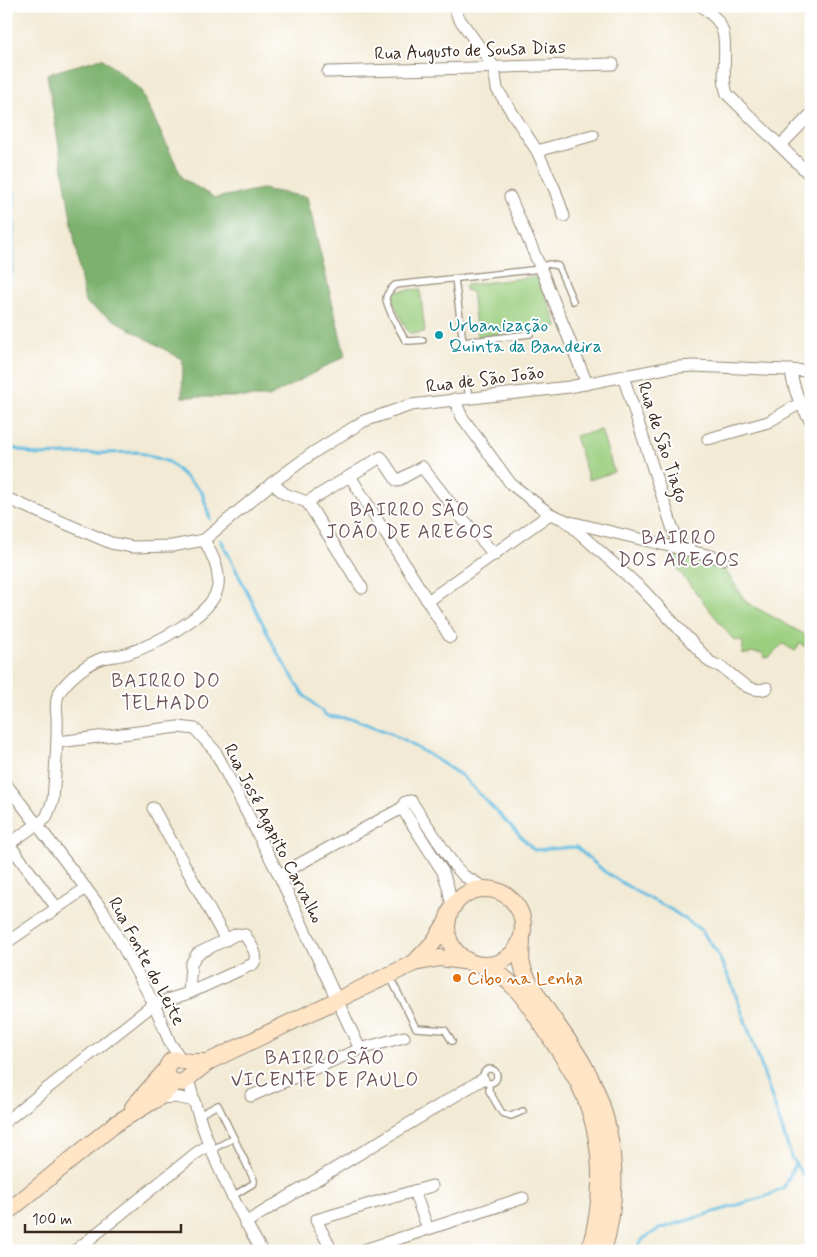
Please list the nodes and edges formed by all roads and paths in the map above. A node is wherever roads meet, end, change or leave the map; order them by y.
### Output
1 (454, 6) edge
2 (702, 6) edge
3 (613, 64) dead end
4 (494, 67) junction
5 (328, 72) dead end
6 (811, 114) edge
7 (593, 136) dead end
8 (781, 146) junction
9 (537, 151) junction
10 (811, 176) edge
11 (510, 197) dead end
12 (564, 216) dead end
13 (541, 268) junction
14 (455, 279) junction
15 (573, 301) dead end
16 (530, 334) dead end
17 (423, 340) dead end
18 (791, 370) junction
19 (811, 371) edge
20 (623, 376) junction
21 (466, 379) dead end
22 (587, 384) junction
23 (469, 398) junction
24 (454, 400) junction
25 (799, 404) junction
26 (811, 421) edge
27 (708, 439) dead end
28 (350, 476) junction
29 (272, 483) junction
30 (6, 498) edge
31 (307, 502) junction
32 (550, 514) junction
33 (565, 520) junction
34 (204, 540) junction
35 (679, 548) junction
36 (495, 555) junction
37 (723, 559) dead end
38 (362, 588) dead end
39 (428, 601) junction
40 (450, 636) dead end
41 (767, 688) dead end
42 (58, 742) junction
43 (6, 784) edge
44 (153, 808) dead end
45 (402, 808) junction
46 (37, 824) junction
47 (8, 845) edge
48 (279, 875) junction
49 (86, 888) junction
50 (484, 888) junction
51 (57, 908) junction
52 (450, 913) junction
53 (226, 940) junction
54 (522, 940) junction
55 (6, 943) edge
56 (414, 963) junction
57 (477, 964) junction
58 (388, 975) junction
59 (189, 993) junction
60 (338, 1000) junction
61 (154, 1004) junction
62 (404, 1038) dead end
63 (452, 1041) dead end
64 (360, 1049) junction
65 (179, 1072) junction
66 (486, 1081) joint
67 (251, 1096) dead end
68 (158, 1098) junction
69 (194, 1108) junction
70 (523, 1111) dead end
71 (6, 1121) edge
72 (115, 1124) junction
73 (234, 1138) junction
74 (210, 1147) junction
75 (432, 1186) dead end
76 (414, 1191) junction
77 (233, 1196) junction
78 (524, 1198) dead end
79 (6, 1213) edge
80 (245, 1223) junction
81 (428, 1229) junction
82 (75, 1251) edge
83 (262, 1251) edge
84 (332, 1251) edge
85 (362, 1251) edge
86 (589, 1251) edge
87 (603, 1251) edge

1 - 4 street
2 - 8 street
3 - 4 street, Rua Augusto de Sousa Dias
4 - 5 street, Rua Augusto de Sousa Dias
4 - 9 street
6 - 8 street
7 - 9 street
8 - 10 street
9 - 12 street
11 - 13 street
13 - 14 lane
13 - 15 lane
13 - 22 street
14 - 16 lane
14 - 17 lane
18 - 19 street, Rua de São João
18 - 20 street, Rua de São João
18 - 25 street
20 - 22 street, Rua de São João
20 - 35 street, Rua de São Tiago
21 - 23 lane
22 - 23 street, Rua de São João
23 - 24 street, Rua de São João
24 - 29 street, Rua de São João
24 - 32 street
25 - 26 street
25 - 27 street
28 - 31 street
28 - 36 street
28 - 39 street
29 - 31 street
29 - 34 street, Rua de São João
30 - 34 street
31 - 38 street
32 - 33 street
32 - 36 street
33 - 35 street
33 - 41 street
34 - 42 street
35 - 37 street
36 - 39 street
39 - 40 street
42 - 46 street
42 - 48 street, Rua José Agapito Carvalho
43 - 46 street, Rua Fonte do Leite
44 - 53 street
45 - 48 street
45 - 50 street
45 - 52 street
46 - 47 street
46 - 49 street, Rua Fonte do Leite
47 - 51 street
48 - 60 street, Rua José Agapito Carvalho
49 - 51 street
49 - 61 street, Rua Fonte do Leite
50 - 52 street
50 - 54 street
51 - 55 street
52 - 56 street
52 - 57 street
53 - 59 street
53 - 59 street
54 - 57 street
54 - 87 street
56 - 57 street
56 - 58 street
57 - 86 street
58 - 60 street
58 - 63 lane
59 - 61 street
60 - 64 street, Rua José Agapito Carvalho
60 - 65 street
61 - 65 street, Rua Fonte do Leite
61 - 71 street
62 - 64 street
64 - 67 street
65 - 68 street
65 - 69 street, Rua Fonte do Leite
65 - 72 street
66 - 70 lane
66 - 80 street
68 - 69 street
68 - 72 street
69 - 73 lane
69 - 74 street
72 - 79 street
73 - 74 lane
73 - 77 lane
74 - 77 street
74 - 82 street
75 - 76 street
76 - 81 street
76 - 84 street
77 - 80 street
78 - 81 street
80 - 83 street
81 - 85 street

